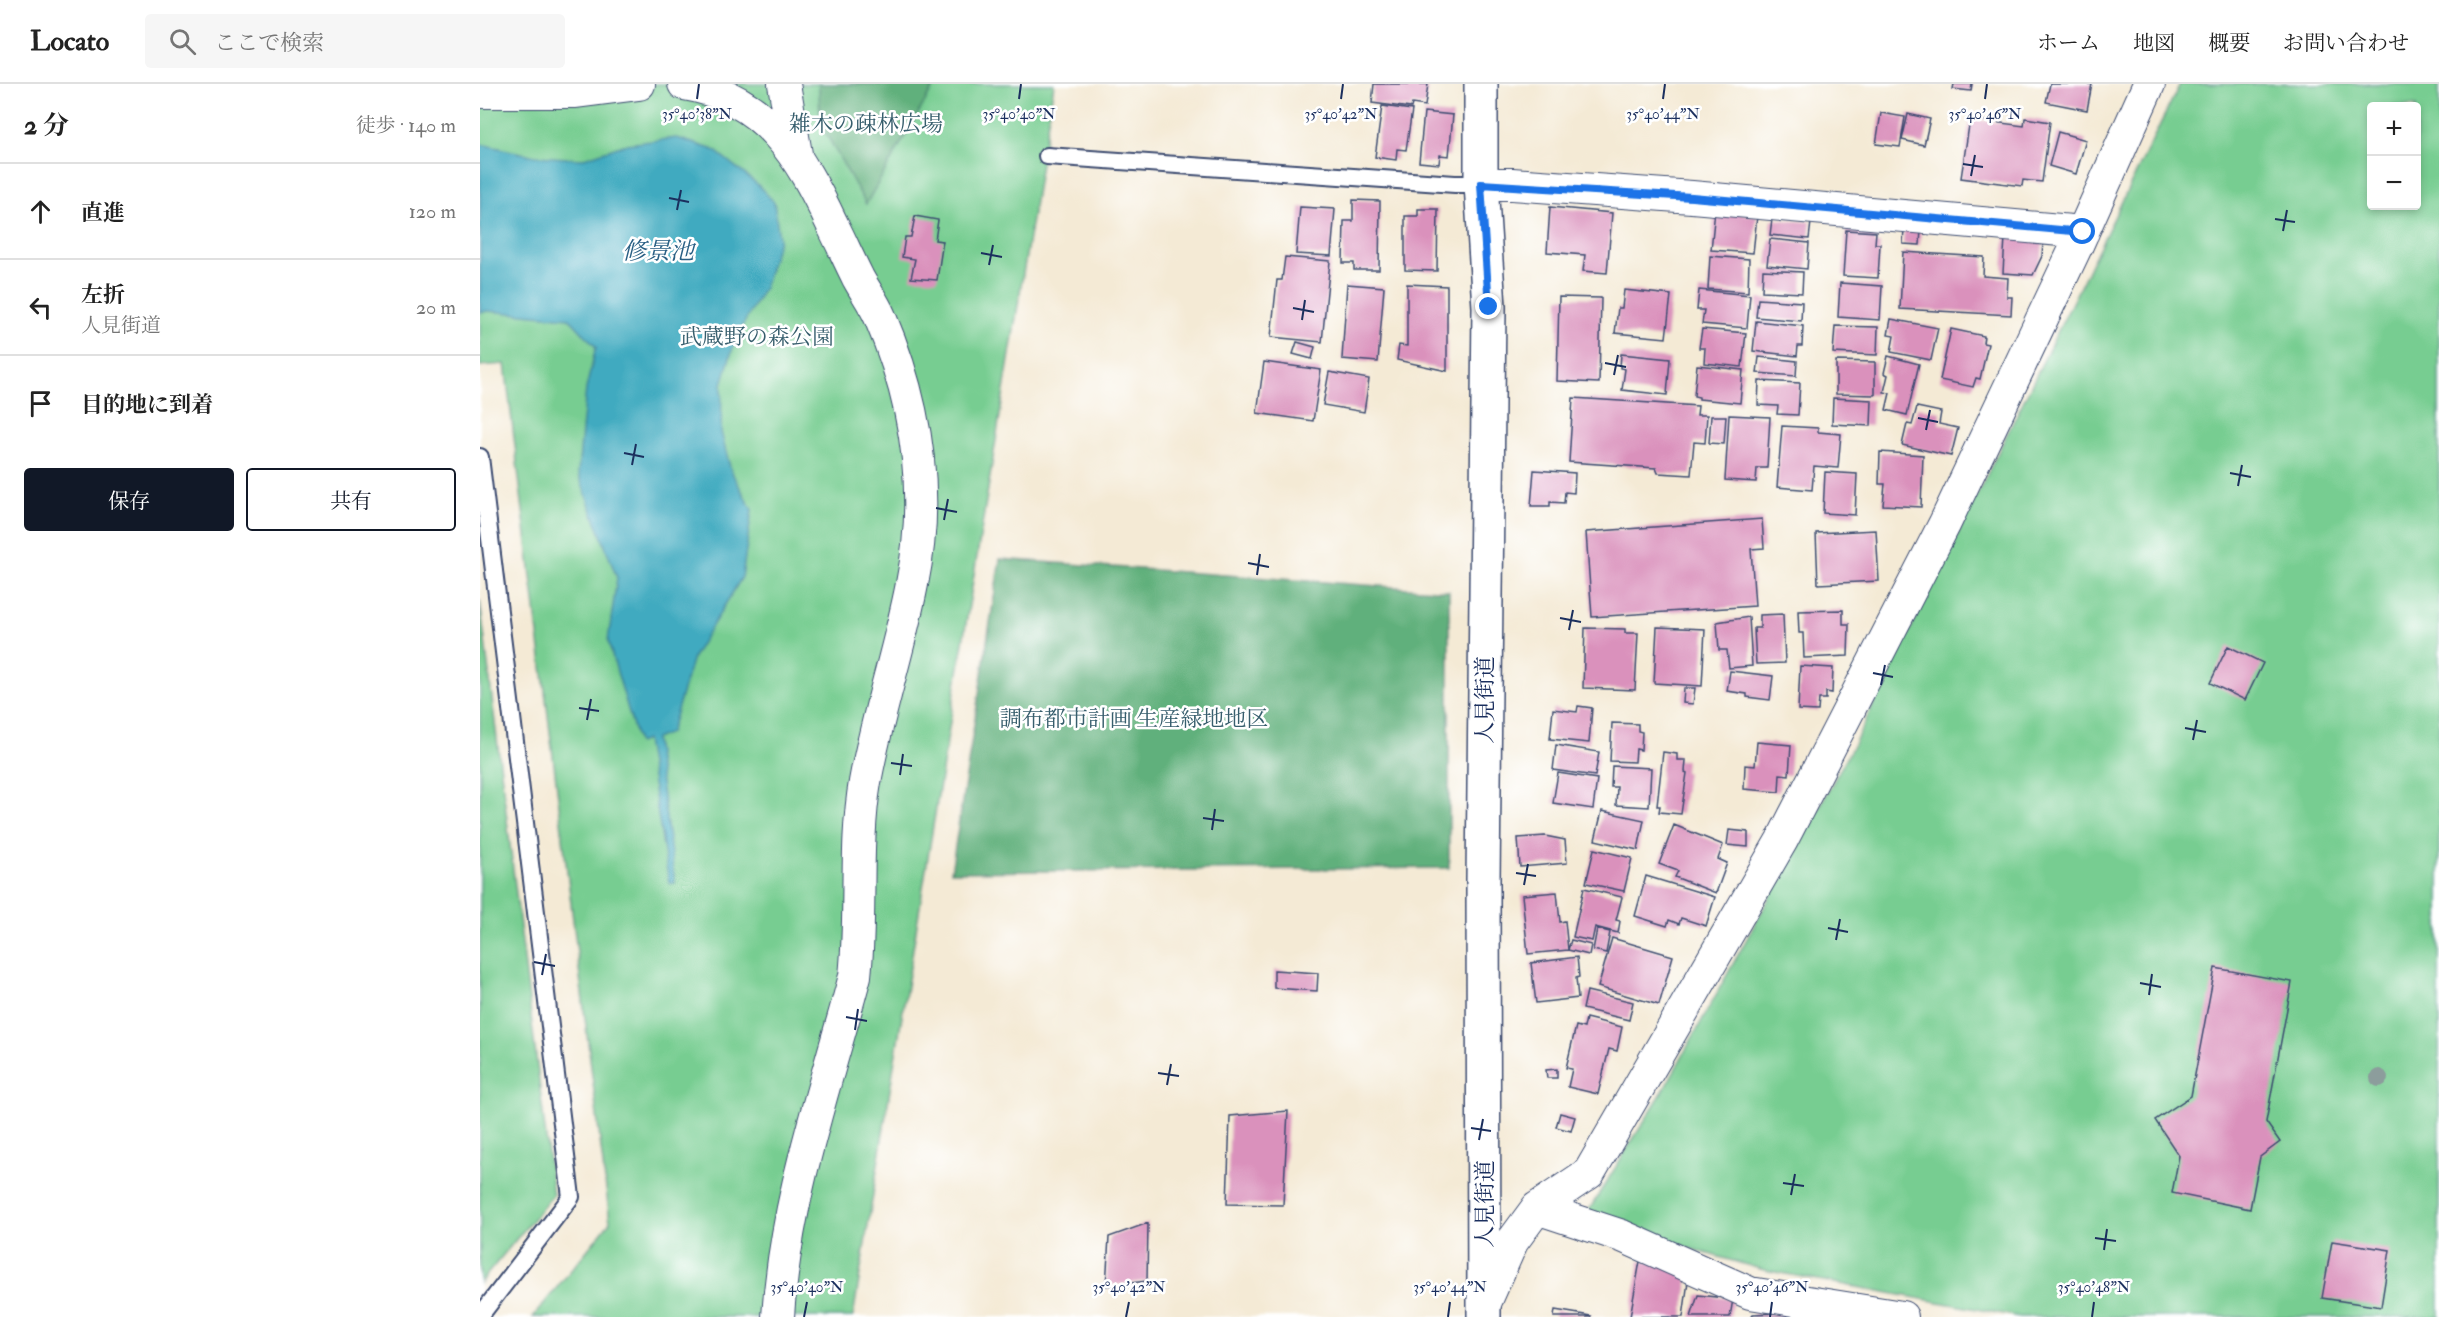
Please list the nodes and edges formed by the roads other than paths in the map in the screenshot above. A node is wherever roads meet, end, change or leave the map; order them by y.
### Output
1 (639, 84) edge
2 (684, 84) edge
3 (784, 84) edge
4 (1482, 84) edge
5 (2150, 84) edge
6 (480, 92) edge
7 (796, 155) junction
8 (1047, 156) dead end
9 (1481, 184) junction
10 (2083, 232) junction
11 (480, 457) edge
12 (1537, 1208) junction
13 (1478, 1312) edge
14 (480, 1316) edge
15 (778, 1317) edge
16 (1902, 1317) edge

1 - 6 street
2 - 7 street
3 - 7 street
4 - 9 main road, 人見街道
5 - 10 street
7 - 15 street
8 - 9 lane
9 - 10 street
9 - 13 main road, 人見街道
10 - 12 street
11 - 14 lane
12 - 13 street
12 - 16 street

